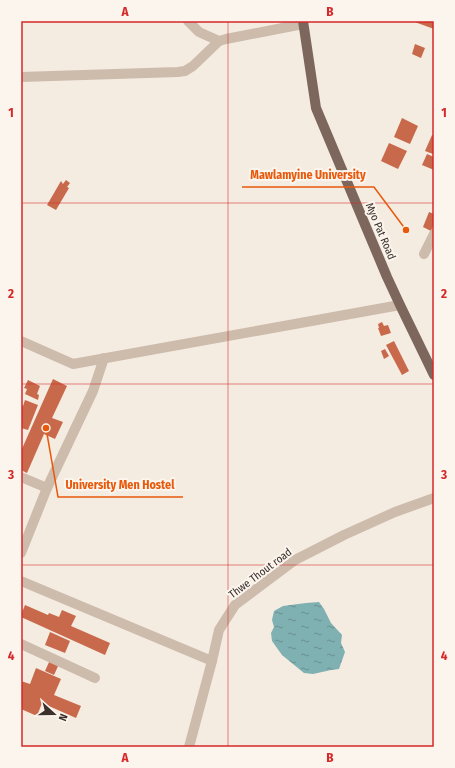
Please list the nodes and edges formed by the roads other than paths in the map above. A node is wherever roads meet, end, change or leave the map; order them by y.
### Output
1 (188, 21) edge
2 (303, 23) edge
3 (219, 41) junction
4 (21, 77) edge
5 (434, 234) edge
6 (424, 254) dead end
7 (400, 305) junction
8 (21, 341) edge
9 (104, 358) junction
10 (434, 375) edge
11 (21, 477) edge
12 (47, 488) junction
13 (434, 498) edge
14 (21, 553) edge
15 (21, 581) edge
16 (21, 644) edge
17 (212, 661) junction
18 (95, 678) dead end
19 (189, 747) edge

1 - 3 street
2 - 3 street
2 - 7 main road, Myo Pat Road
3 - 4 street
5 - 6 street
7 - 9 street
7 - 10 main road, Myo Pat Road
8 - 9 street
9 - 12 street
11 - 12 street
12 - 14 street
13 - 17 street, Thwe Thout road
15 - 17 street
16 - 18 street
17 - 19 street, Thwe Thout road

